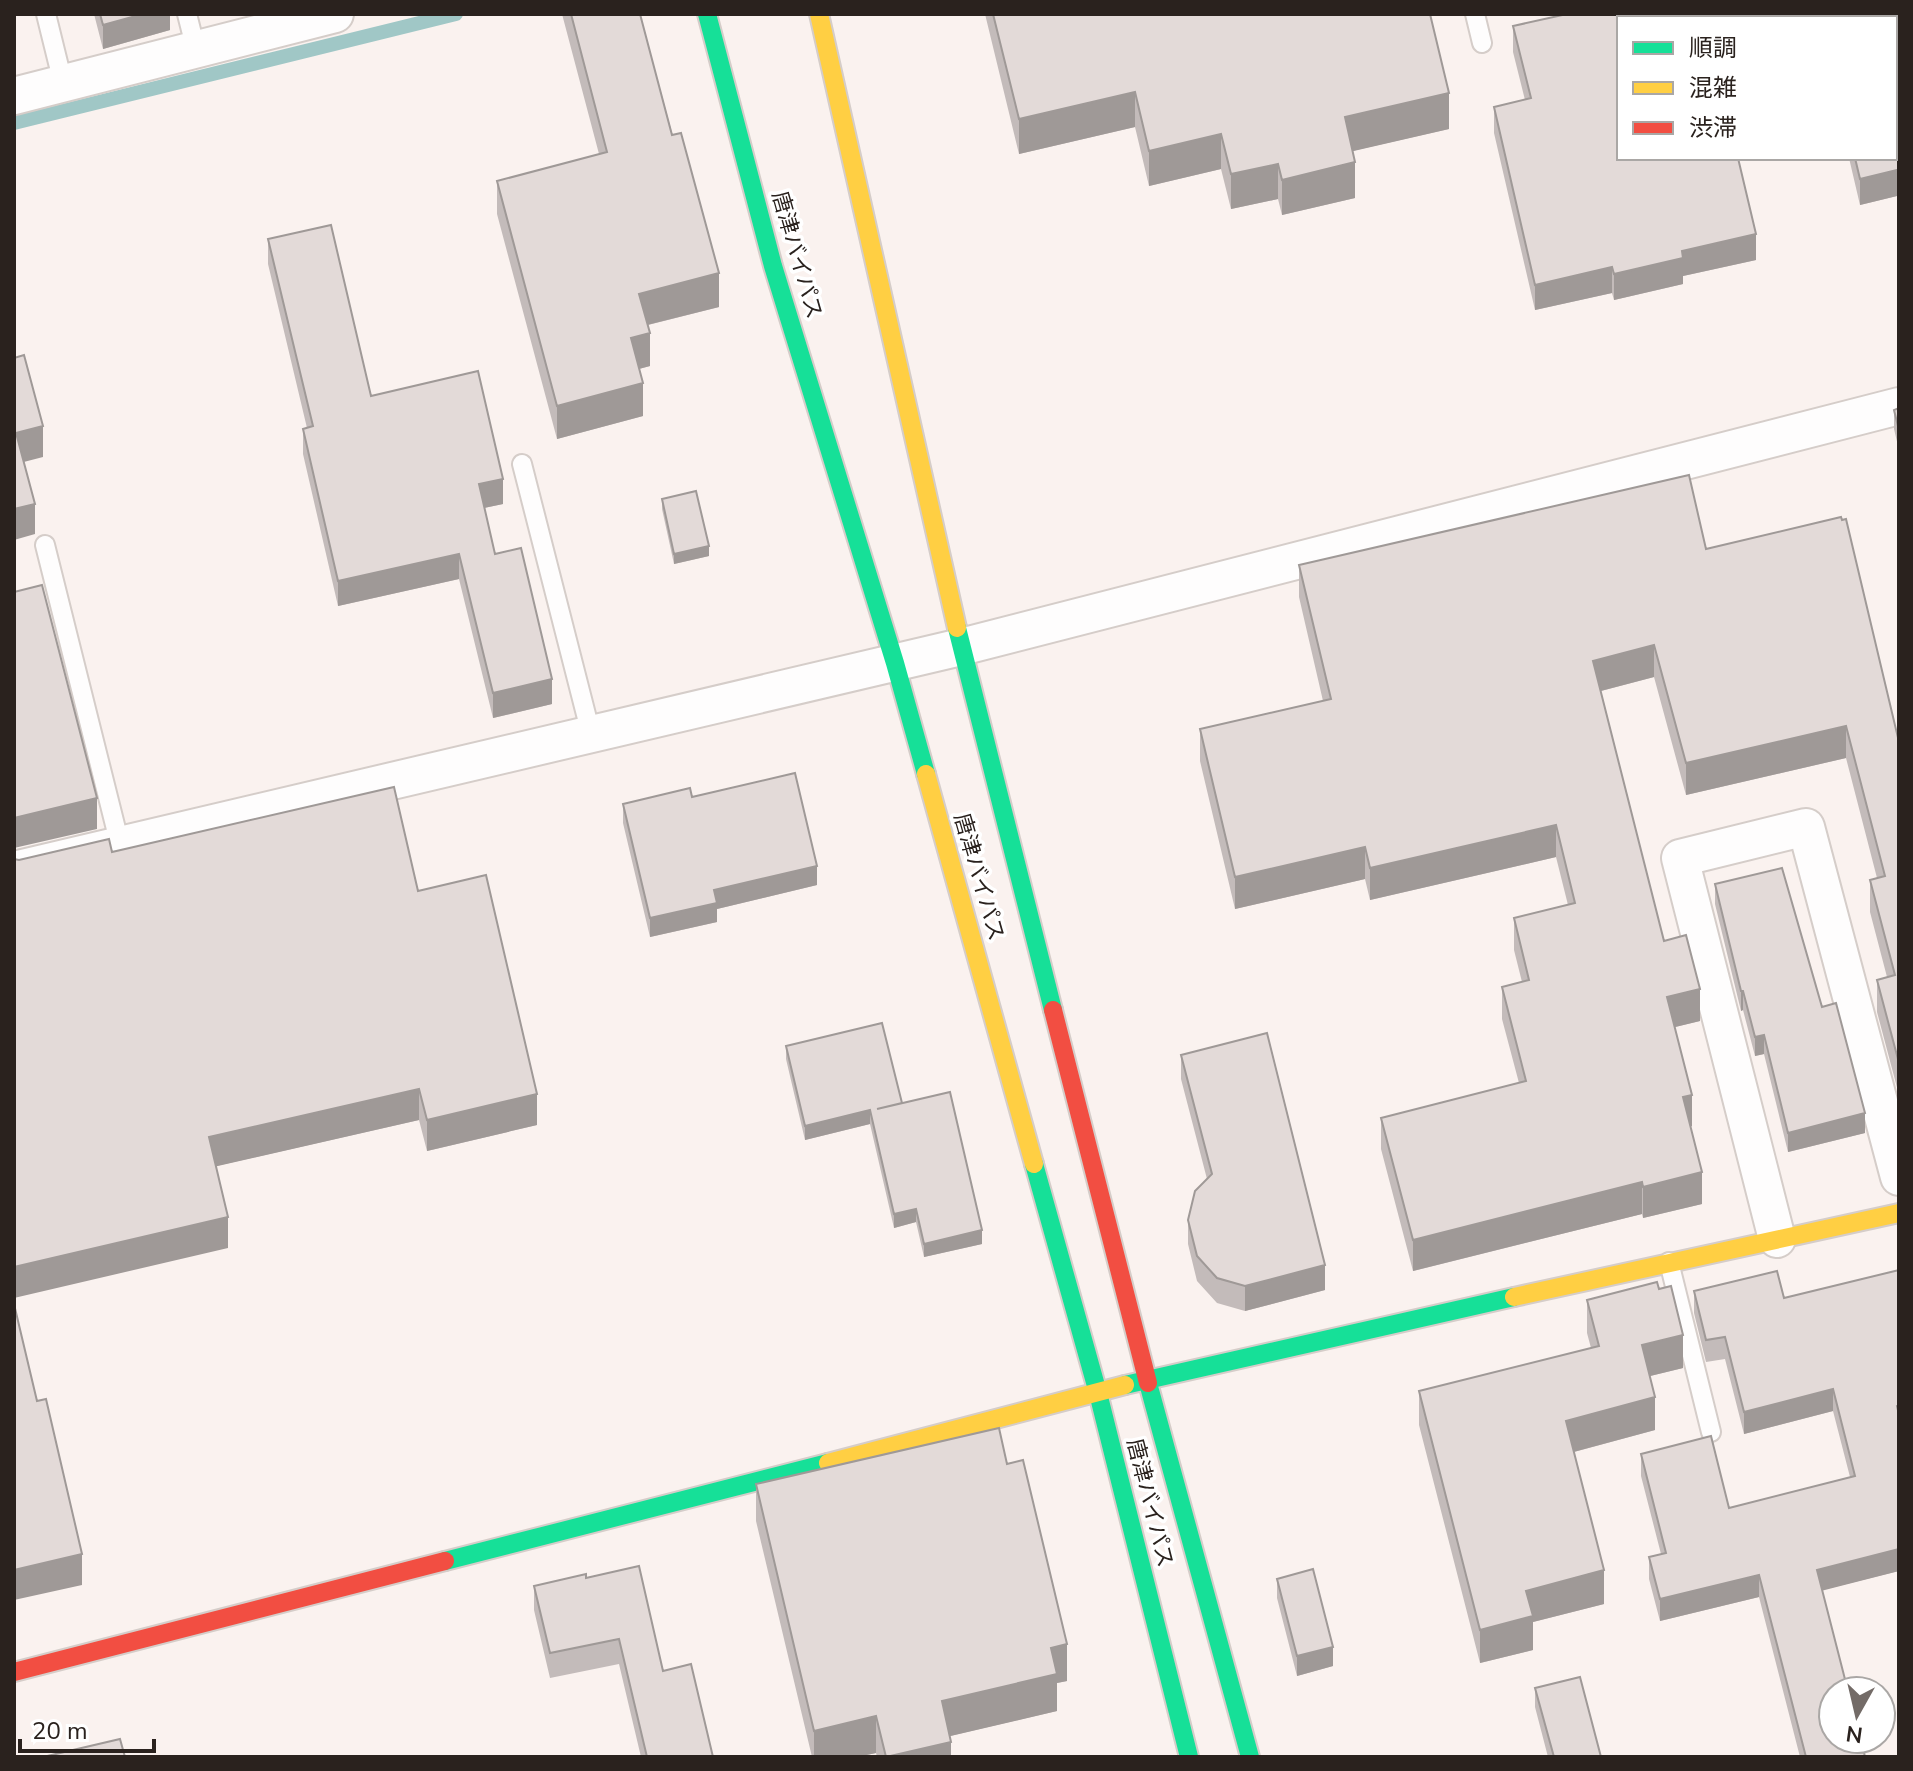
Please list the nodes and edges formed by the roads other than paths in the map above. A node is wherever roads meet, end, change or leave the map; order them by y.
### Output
1 (46, 14) edge
2 (187, 14) edge
3 (335, 14) edge
4 (707, 14) edge
5 (819, 14) edge
6 (1475, 14) edge
7 (1482, 43) dead end
8 (196, 50) junction
9 (63, 83) junction
10 (14, 96) edge
11 (1899, 406) edge
12 (522, 464) dead end
13 (45, 545) dead end
14 (961, 647) junction
15 (895, 663) junction
16 (591, 734) junction
17 (120, 845) junction
18 (14, 870) edge
19 (1899, 1177) edge
20 (1899, 1213) edge
21 (1777, 1239) junction
22 (1669, 1262) junction
23 (1147, 1378) junction
24 (1098, 1393) junction
25 (1711, 1432) dead end
26 (14, 1672) edge
27 (1189, 1757) edge
28 (1250, 1757) edge

1 - 9 lane
2 - 8 lane
3 - 8 street
4 - 15 main road, 唐津バイパス
5 - 14 main road, 唐津バイパス
6 - 7 lane
8 - 9 street
9 - 10 street
11 - 14 street
12 - 16 lane
13 - 17 lane
14 - 15 street
14 - 23 main road, 唐津バイパス
15 - 16 street
15 - 24 main road, 唐津バイパス
16 - 17 street
17 - 18 street
19 - 21 street
20 - 21 main road
21 - 22 main road
22 - 23 main road
22 - 25 lane
23 - 24 main road
23 - 28 main road, 唐津バイパス
24 - 26 main road
24 - 27 main road, 唐津バイパス

